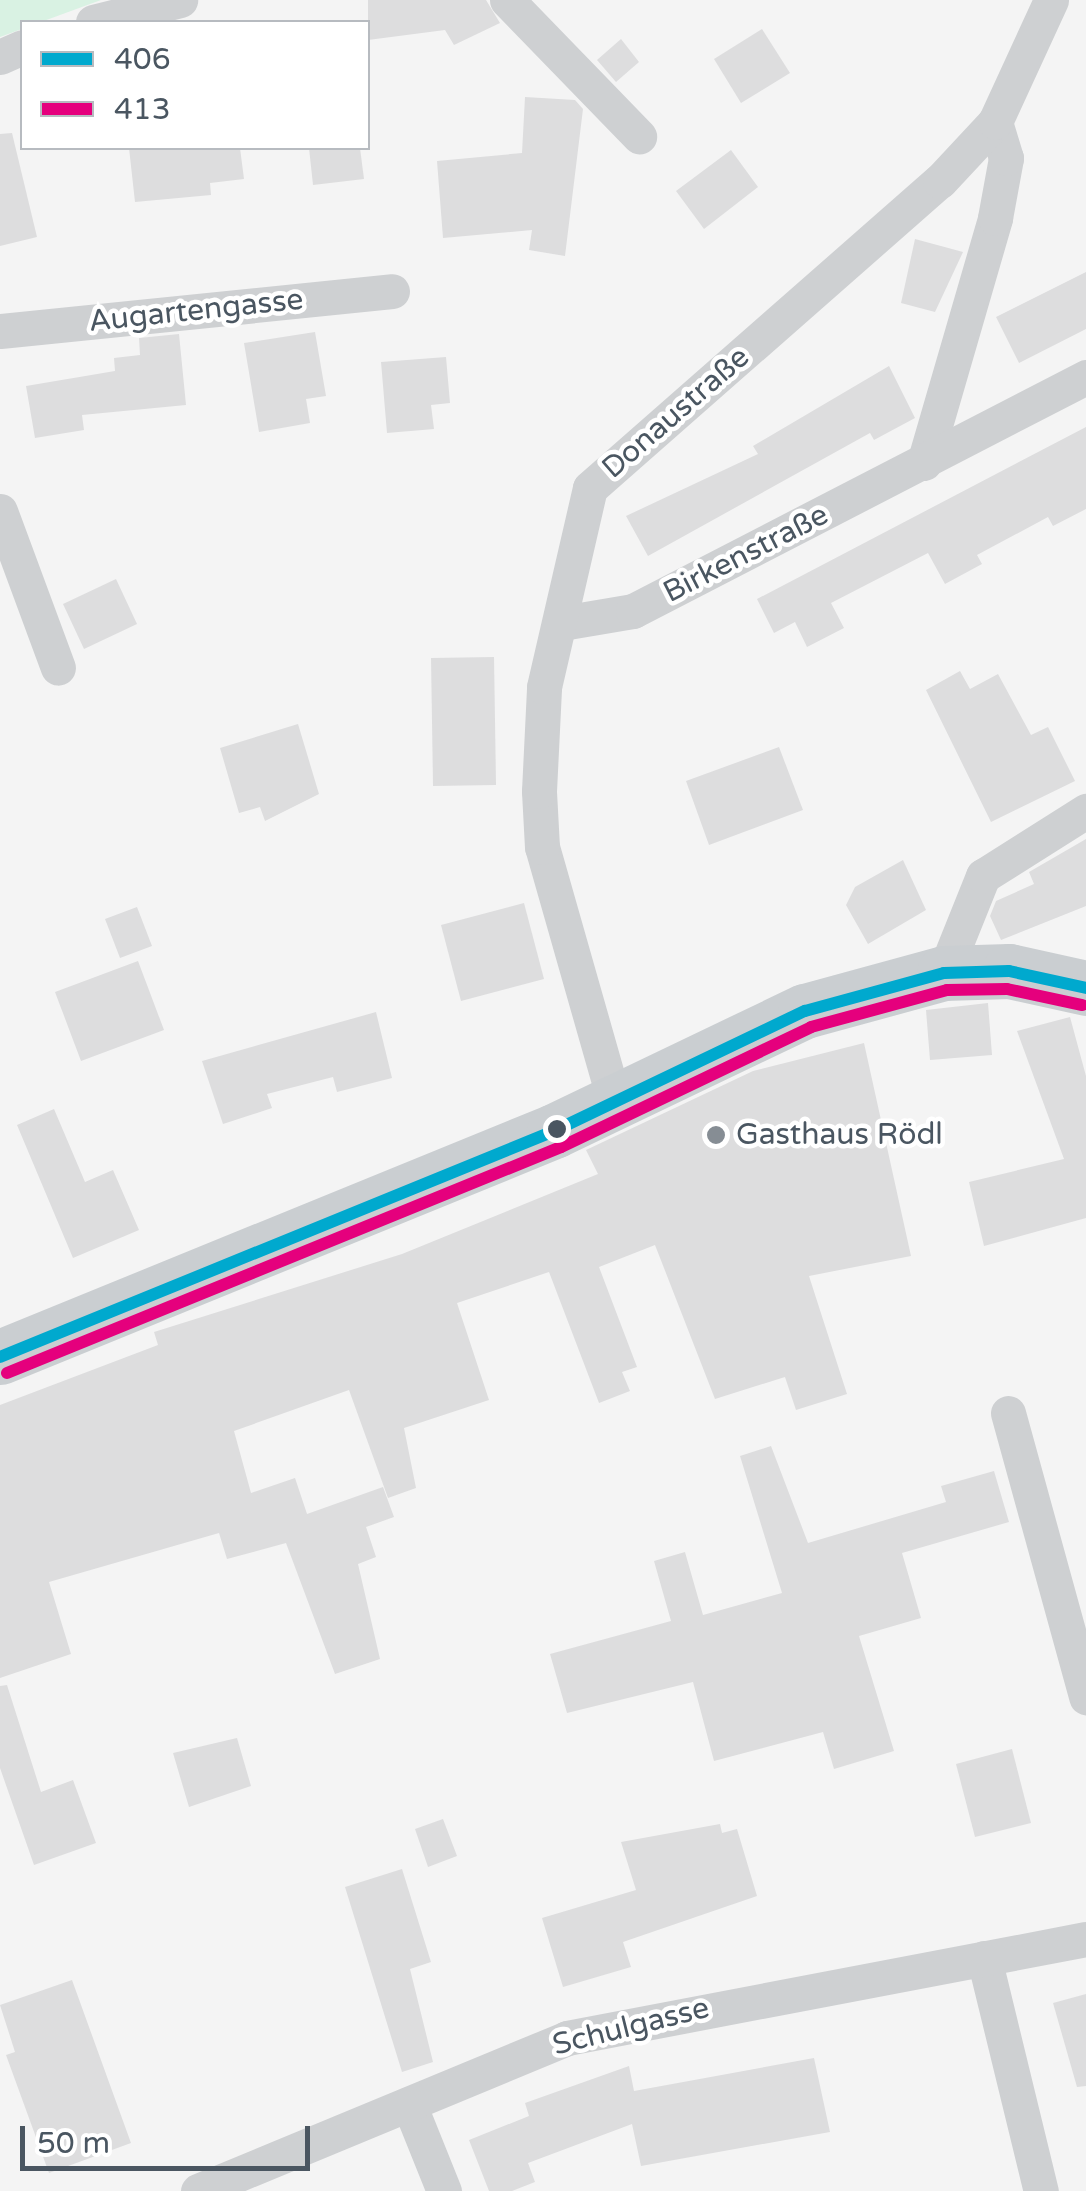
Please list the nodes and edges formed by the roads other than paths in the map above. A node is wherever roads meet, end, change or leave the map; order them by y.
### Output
1 (180, 0) edge
2 (507, 0) edge
3 (1050, 0) edge
4 (102, 20) edge
5 (995, 122) junction
6 (640, 136) dead end
7 (392, 291) dead end
8 (0, 331) edge
9 (1086, 377) edge
10 (924, 463) junction
11 (0, 511) edge
12 (562, 623) junction
13 (58, 668) dead end
14 (1086, 811) edge
15 (944, 974) junction
16 (1086, 988) edge
17 (615, 1103) junction
18 (0, 1357) edge
19 (1008, 1413) dead end
20 (1086, 1697) edge
21 (1086, 1939) edge
22 (984, 1958) junction
23 (410, 2104) junction
24 (198, 2191) edge
25 (444, 2191) edge
26 (1041, 2191) edge

1 - 4 street
2 - 6 street
3 - 5 street, Donaustraße
5 - 10 street
5 - 12 street, Donaustraße
7 - 8 street, Augartengasse
9 - 10 street, Birkenstraße
10 - 12 street, Birkenstraße
11 - 13 street
12 - 17 street, Donaustraße
14 - 15 street
15 - 16 main road
15 - 17 main road
17 - 18 main road
19 - 20 street
21 - 22 street, Schulgasse
22 - 23 street, Schulgasse
22 - 26 street
23 - 24 street, Schulgasse
23 - 25 street

